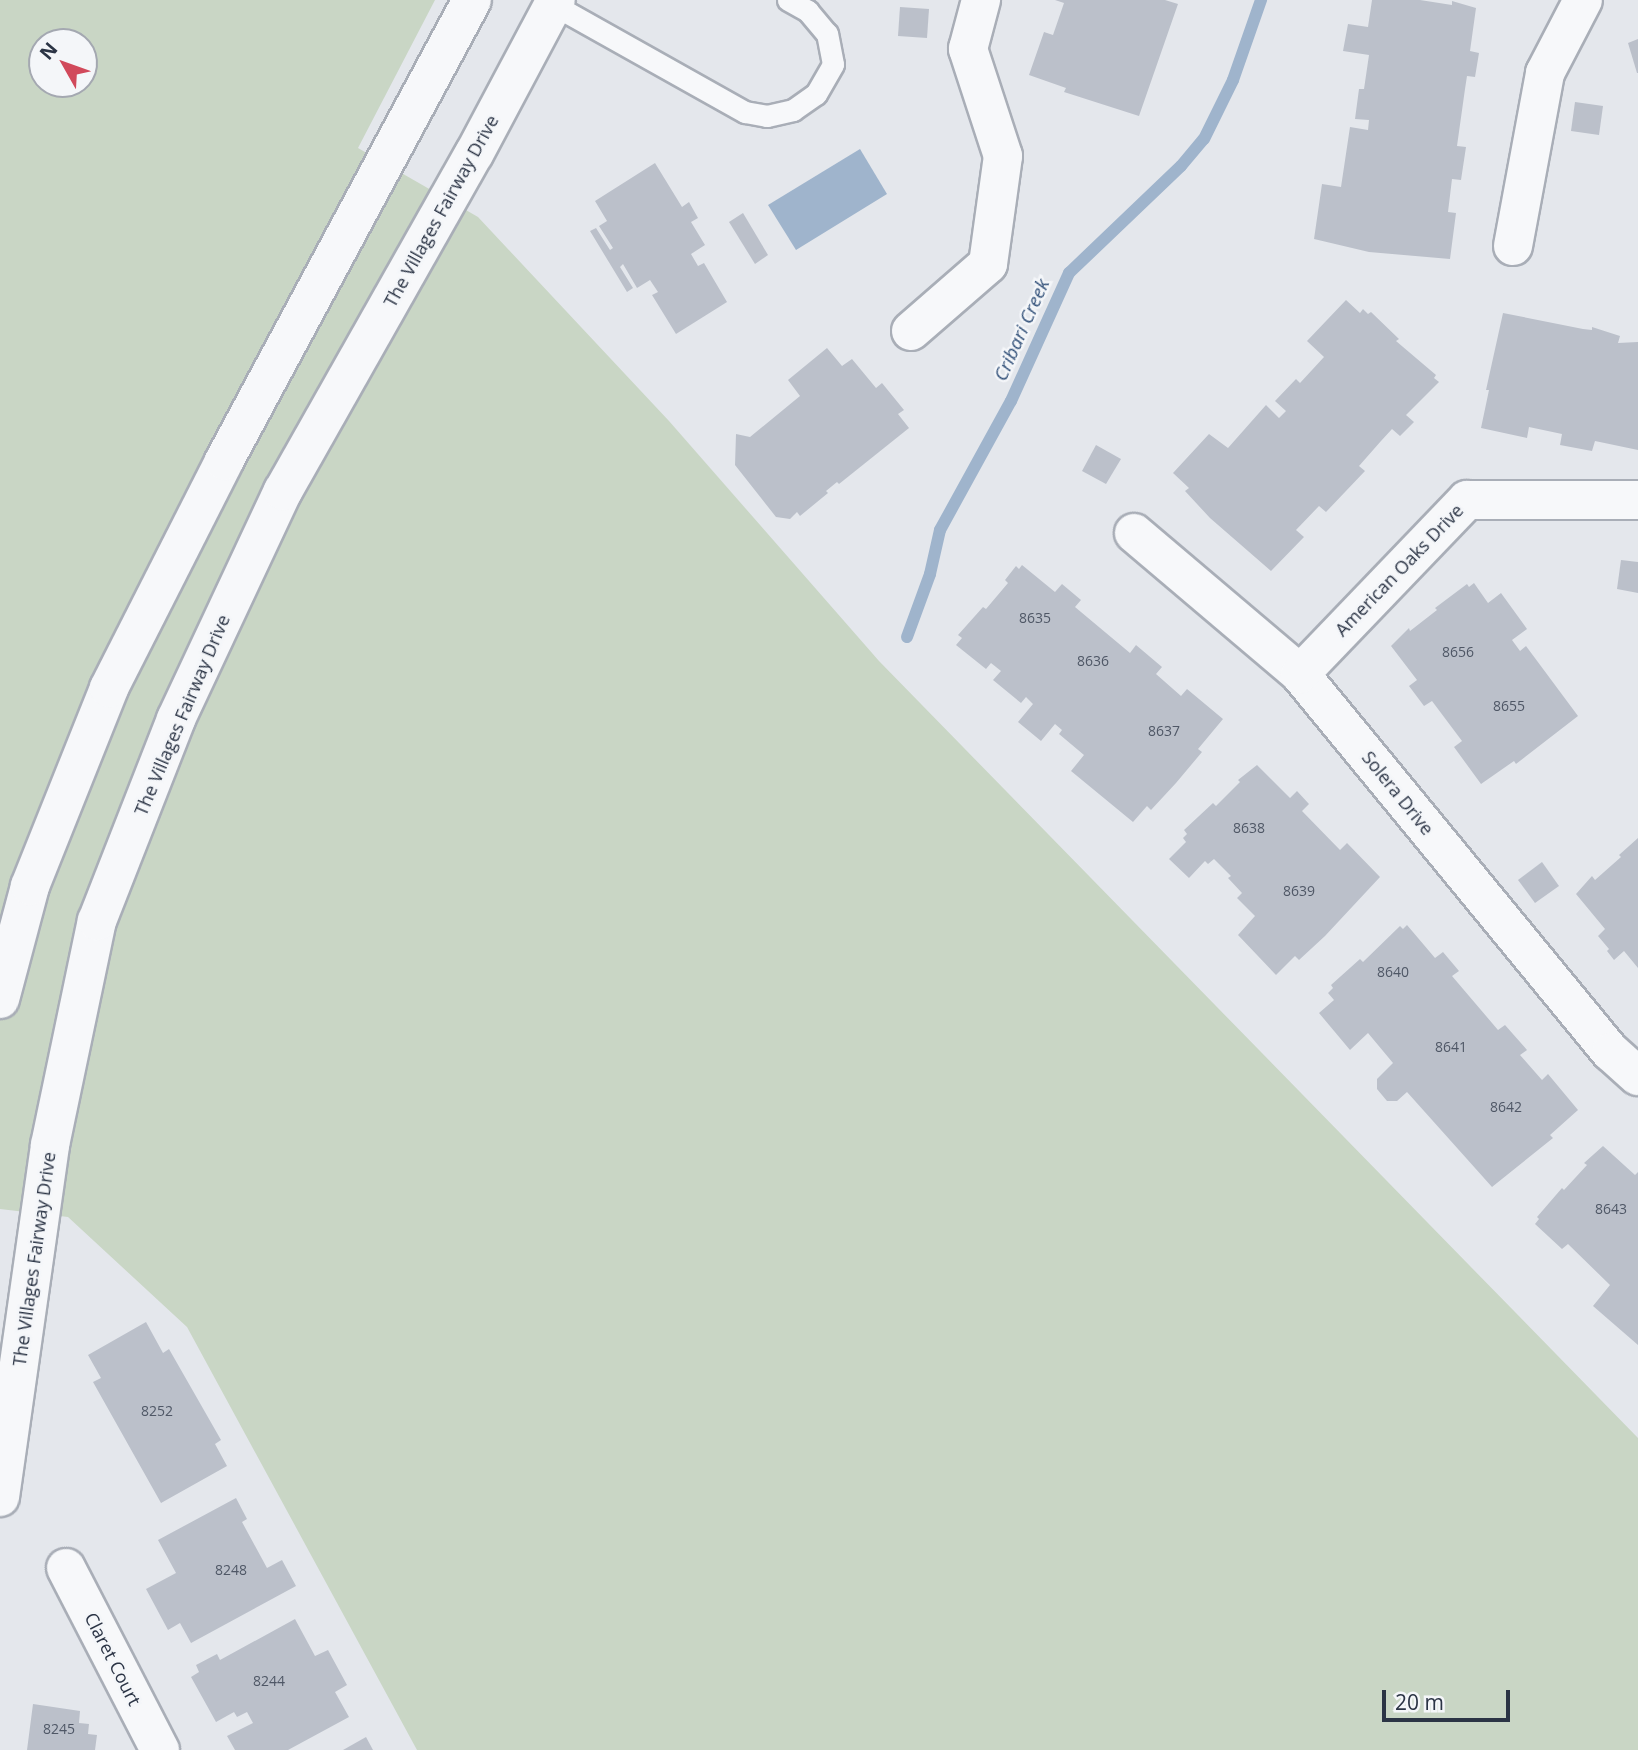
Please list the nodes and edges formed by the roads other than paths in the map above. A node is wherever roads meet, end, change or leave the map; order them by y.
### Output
1 (472, 0) edge
2 (788, 0) edge
3 (981, 0) edge
4 (1583, 0) edge
5 (555, 2) edge
6 (1513, 246) dead end
7 (911, 331) dead end
8 (1638, 500) edge
9 (1134, 533) dead end
10 (1300, 674) junction
11 (0, 999) edge
12 (1638, 1076) edge
13 (0, 1497) edge
14 (66, 1568) dead end
15 (160, 1750) edge

1 - 11 street
2 - 5 lane
3 - 7 street
4 - 6 street
5 - 13 street, The Villages Fairway Drive
8 - 10 street, American Oaks Drive
9 - 10 street, Solera Drive
10 - 12 street, Solera Drive
14 - 15 street, Claret Court

